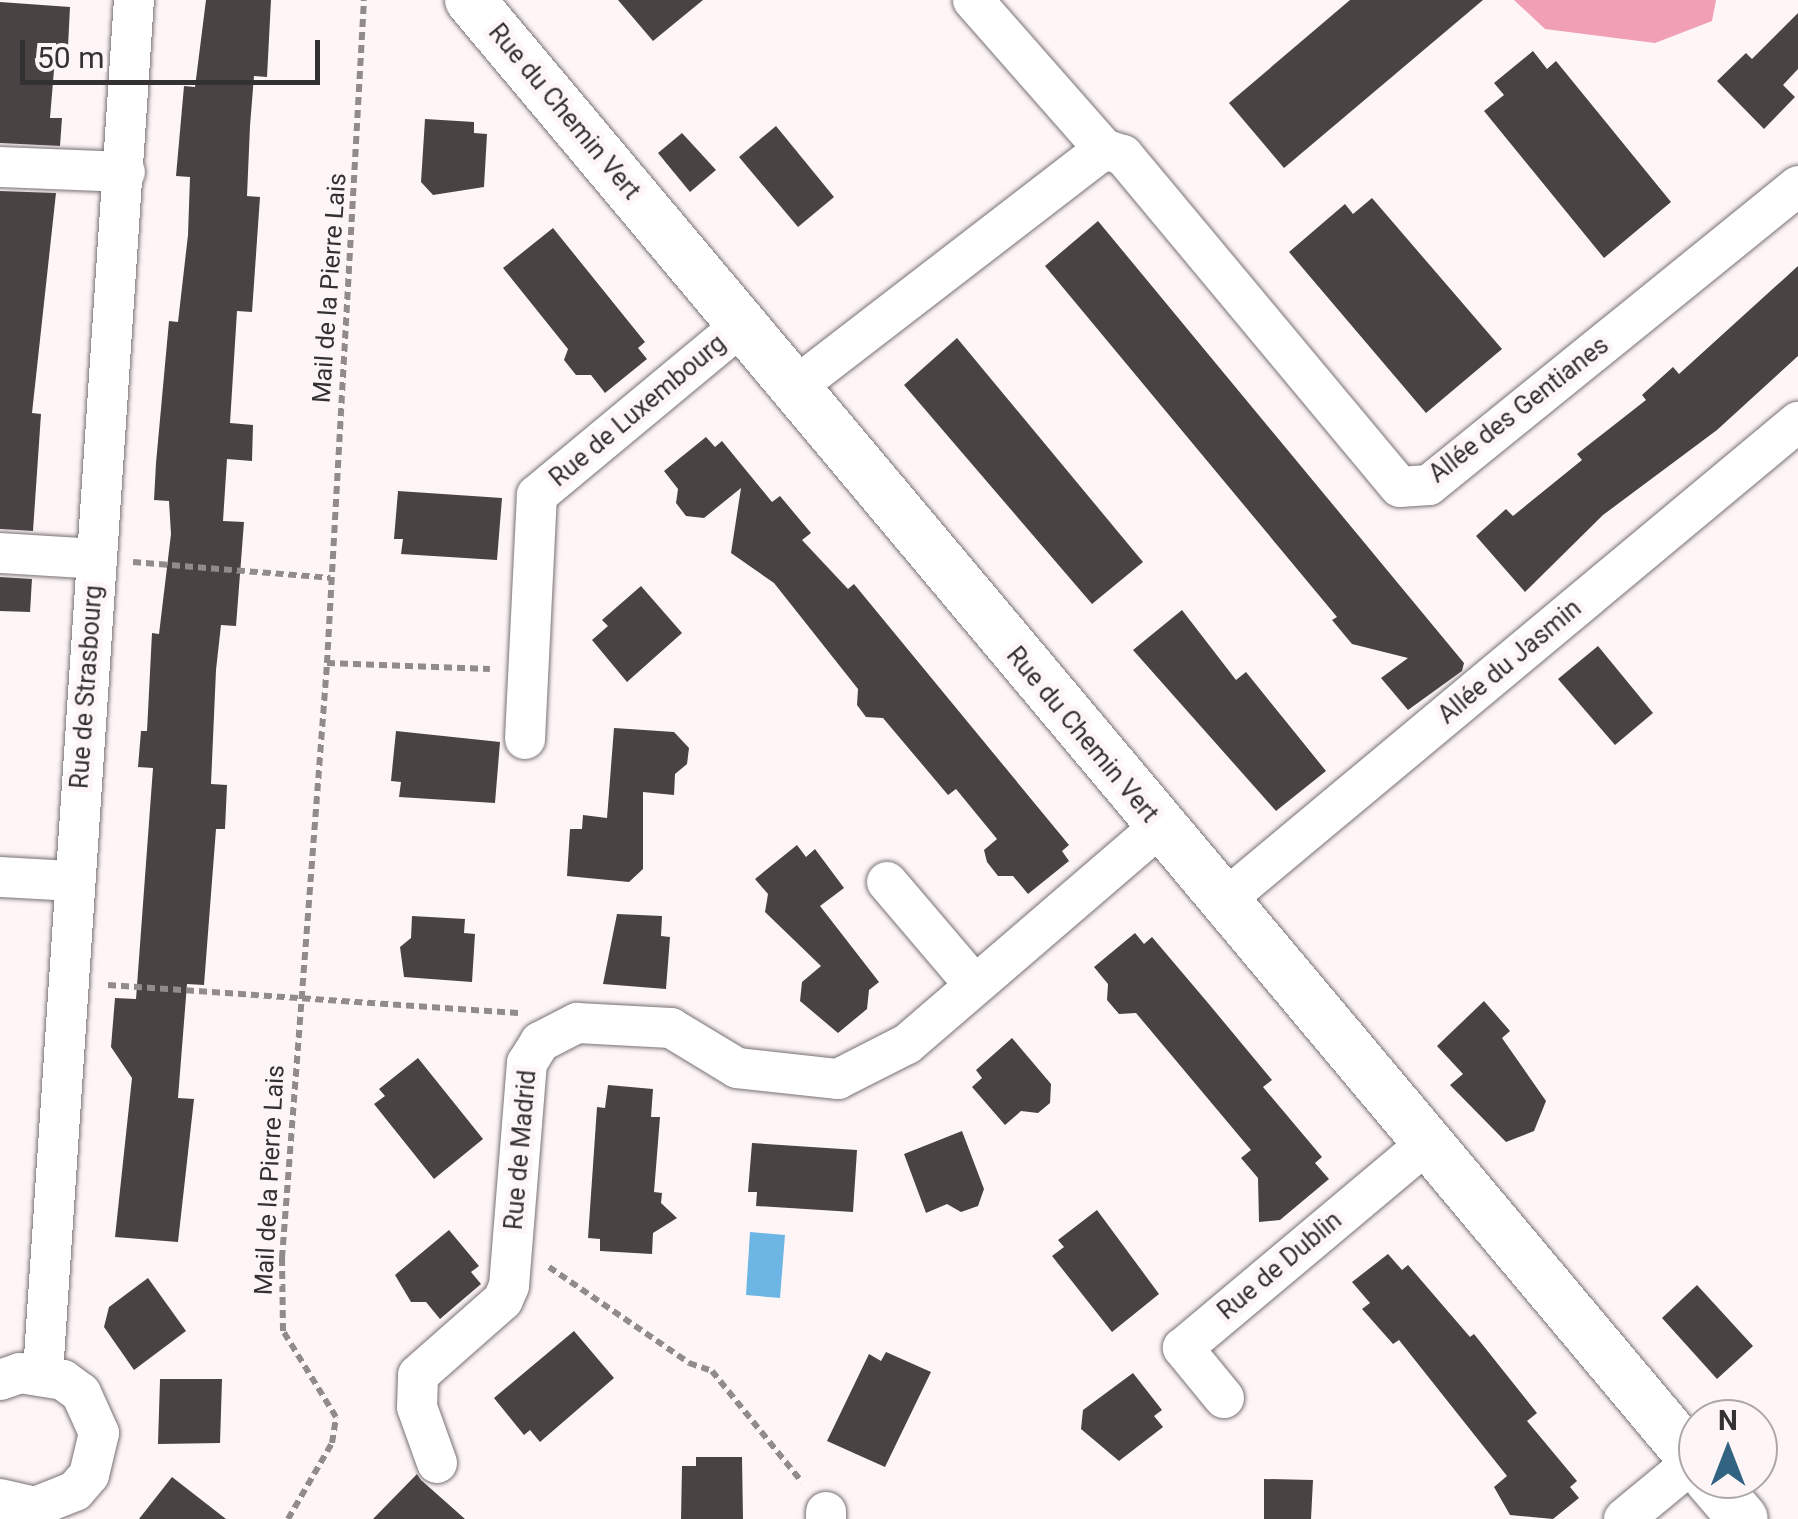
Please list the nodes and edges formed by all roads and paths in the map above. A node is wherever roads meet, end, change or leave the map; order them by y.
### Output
1 (134, 0) edge
2 (364, 0) edge
3 (470, 0) edge
4 (973, 0) edge
5 (1104, 150) junction
6 (0, 167) edge
7 (125, 172) junction
8 (1798, 186) edge
9 (742, 325) junction
10 (794, 388) junction
11 (1798, 422) edge
12 (0, 553) edge
13 (97, 559) junction
14 (330, 578) junction
15 (327, 663) junction
16 (529, 670) junction
17 (525, 738) dead end
18 (1159, 828) junction
19 (0, 877) edge
20 (72, 881) junction
21 (887, 882) dead end
22 (1222, 902) junction
23 (66, 982) junction
24 (972, 982) junction
25 (301, 996) junction
26 (547, 1036) junction
27 (1426, 1143) junction
28 (512, 1250) junction
29 (42, 1373) junction
30 (0, 1380) edge
31 (1224, 1398) dead end
32 (1678, 1442) edge
33 (437, 1463) dead end
34 (1678, 1483) edge
35 (0, 1499) edge
36 (1726, 1499) edge
37 (826, 1516) edge
38 (288, 1519) edge
39 (1624, 1519) edge
40 (1743, 1519) edge

1 - 7 street, Rue de Strasbourg
2 - 14 path, Mail de la Pierre Lais
3 - 9 street, Rue du Chemin Vert
4 - 5 street, Allée des Gentianes
5 - 8 street, Allée des Gentianes
5 - 10 street
6 - 7 street
7 - 13 street, Rue de Strasbourg
9 - 10 street, Rue du Chemin Vert
9 - 16 street, Rue de Luxembourg
10 - 18 street, Rue du Chemin Vert
11 - 22 street, Allée du Jasmin
12 - 13 street
13 - 14 path
13 - 20 street, Rue de Strasbourg
14 - 15 path, Mail de la Pierre Lais
15 - 16 path
15 - 25 path, Mail de la Pierre Lais
16 - 17 street, Rue de Luxembourg
18 - 22 street, Rue du Chemin Vert
18 - 24 street, Rue de Madrid
19 - 20 street
20 - 23 street, Rue de Strasbourg
21 - 24 street
22 - 27 street, Rue du Chemin Vert
23 - 25 path
23 - 29 street, Rue de Strasbourg
24 - 26 street, Rue de Madrid
25 - 26 path
25 - 38 path, Mail de la Pierre Lais
26 - 28 street, Rue de Madrid
27 - 31 street, Rue de Dublin
27 - 32 street, Rue du Chemin Vert
28 - 33 street, Rue de Madrid
28 - 37 path
29 - 30 street
29 - 35 street
34 - 39 street
36 - 40 street, Rue du Chemin Vert

